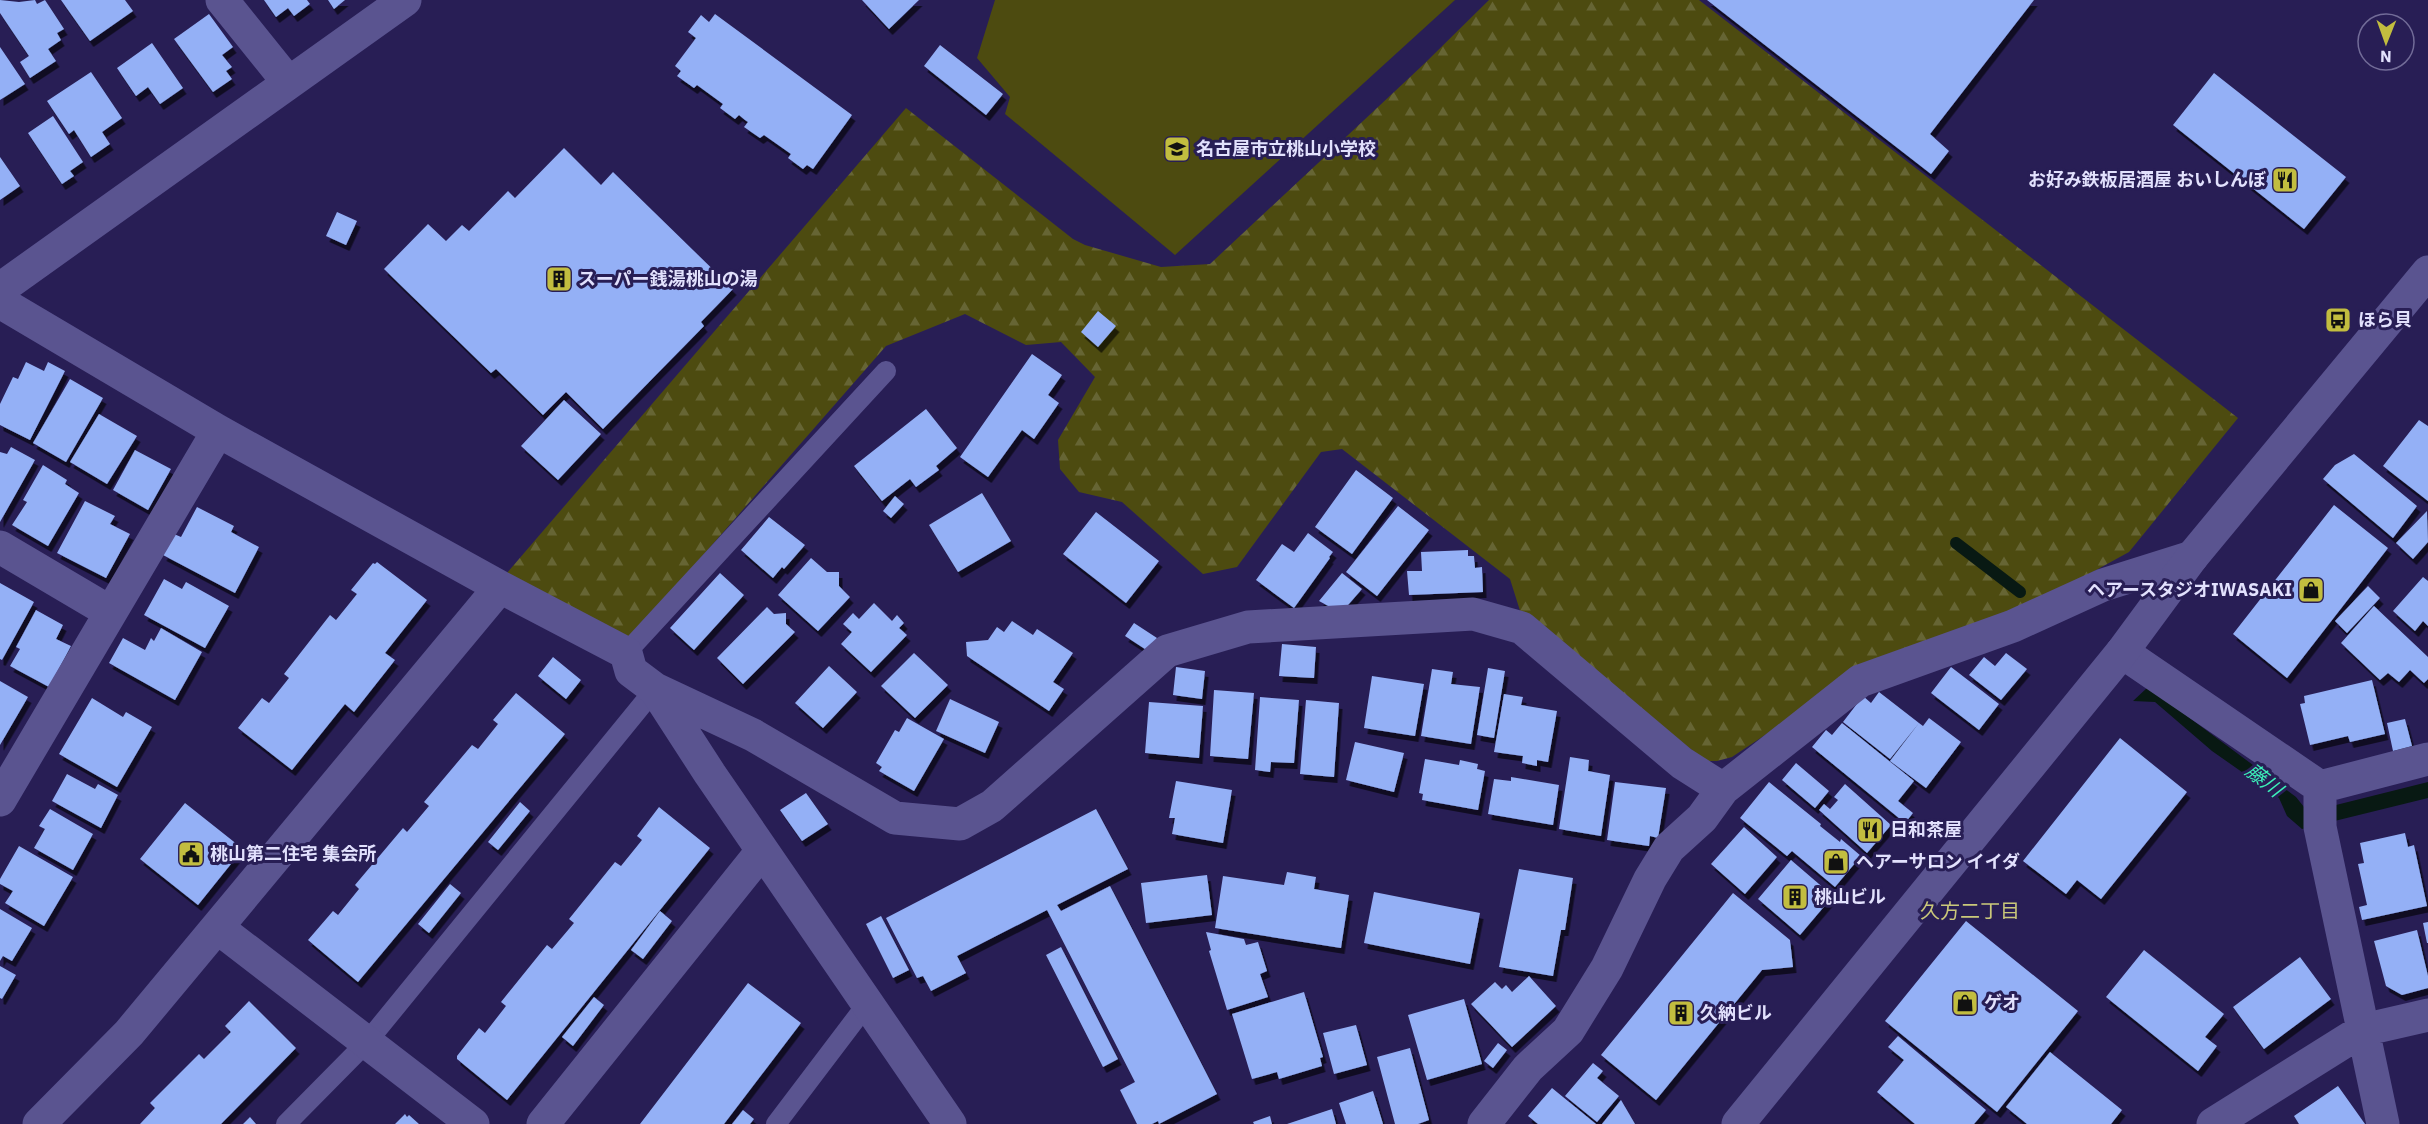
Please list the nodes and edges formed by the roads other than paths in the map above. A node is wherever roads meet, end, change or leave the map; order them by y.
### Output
1 (222, 0) edge
2 (405, 0) edge
3 (288, 82) junction
4 (2428, 272) edge
5 (0, 289) edge
6 (0, 302) edge
7 (886, 371) dead end
8 (218, 431) junction
9 (0, 547) edge
10 (2192, 557) junction
11 (500, 587) junction
12 (111, 612) junction
13 (626, 652) junction
14 (2122, 652) junction
15 (656, 689) junction
16 (2428, 759) edge
17 (4, 786) edge
18 (1723, 789) junction
19 (2320, 807) junction
20 (762, 851) junction
21 (218, 928) junction
22 (867, 1004) junction
23 (2428, 1015) edge
24 (2363, 1030) junction
25 (367, 1042) junction
26 (39, 1124) edge
27 (286, 1124) edge
28 (473, 1124) edge
29 (543, 1124) edge
30 (776, 1124) edge
31 (950, 1124) edge
32 (1484, 1124) edge
33 (1738, 1124) edge
34 (2213, 1124) edge
35 (2384, 1124) edge

1 - 3 street
2 - 3 street
3 - 5 street
4 - 10 street
6 - 8 street
7 - 13 lane
8 - 11 street
8 - 12 street
9 - 12 street
10 - 14 street
10 - 18 street
11 - 13 street
11 - 21 street
12 - 17 street
13 - 15 street
14 - 19 street
14 - 33 street
15 - 18 street
15 - 20 street
15 - 25 lane
16 - 19 street
18 - 32 street
19 - 24 street
20 - 22 street
20 - 29 street
21 - 25 street
21 - 26 street
22 - 30 lane
22 - 31 street
23 - 24 street
24 - 34 street
24 - 35 street
25 - 27 lane
25 - 28 street

